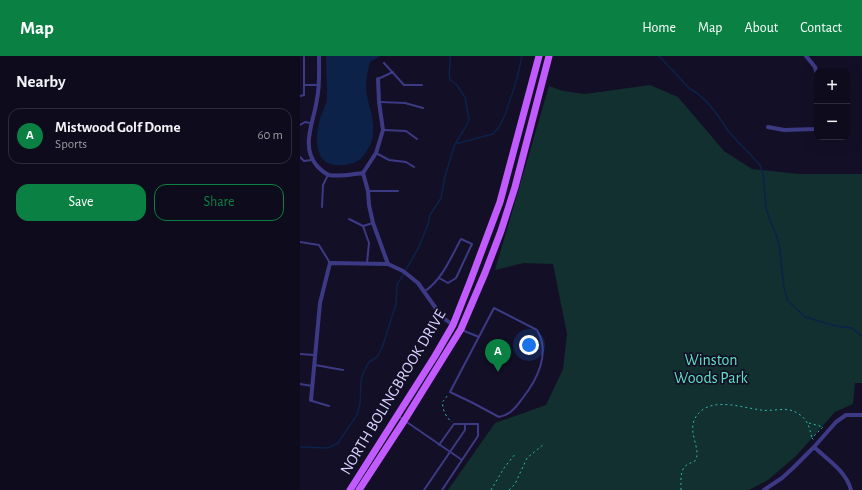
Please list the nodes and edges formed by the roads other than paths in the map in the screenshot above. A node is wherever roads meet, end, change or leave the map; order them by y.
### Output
1 (319, 56) edge
2 (539, 56) edge
3 (550, 56) edge
4 (806, 56) edge
5 (304, 57) dead end
6 (384, 63) dead end
7 (815, 68) edge
8 (393, 72) junction
9 (378, 80) joint
10 (304, 85) junction
11 (319, 85) junction
12 (422, 85) dead end
13 (300, 96) edge
14 (379, 102) junction
15 (423, 108) dead end
16 (310, 122) junction
17 (300, 125) edge
18 (768, 126) dead end
19 (814, 129) edge
20 (383, 130) junction
21 (417, 139) dead end
22 (376, 153) junction
23 (300, 157) edge
24 (311, 160) junction
25 (414, 167) dead end
26 (363, 173) junction
27 (328, 175) junction
28 (368, 191) junction
29 (398, 191) dead end
30 (322, 207) dead end
31 (349, 219) dead end
32 (373, 223) junction
33 (363, 226) junction
34 (300, 242) edge
35 (330, 263) junction
36 (368, 263) junction
37 (388, 264) junction
38 (439, 278) junction
39 (425, 291) junction
40 (453, 325) junction
41 (460, 329) junction
42 (479, 337) junction
43 (300, 354) edge
44 (315, 355) junction
45 (314, 365) junction
46 (344, 370) dead end
47 (300, 384) edge
48 (312, 386) junction
49 (311, 400) joint
50 (329, 406) dead end
51 (862, 415) edge
52 (397, 416) junction
53 (404, 421) junction
54 (465, 424) junction
55 (439, 445) junction
56 (814, 447) junction
57 (450, 452) junction
58 (462, 460) junction
59 (350, 490) edge
60 (359, 490) edge
61 (424, 490) edge
62 (442, 490) edge
63 (764, 490) edge
64 (851, 490) edge

1 - 11 street
2 - 40 main road, NORTH BOLINGBROOK DRIVE
3 - 41 main road, NORTH BOLINGBROOK DRIVE
4 - 7 street
5 - 10 lane
6 - 8 lane
8 - 9 lane
8 - 12 lane
9 - 14 street
10 - 11 lane
10 - 13 lane
11 - 16 street
14 - 15 lane
14 - 20 street
16 - 17 lane
16 - 24 street
18 - 19 street
20 - 21 lane
20 - 22 street
22 - 25 lane
22 - 26 street
23 - 24 lane
24 - 27 street
26 - 27 street
26 - 28 street
27 - 30 lane
28 - 29 lane
28 - 32 street
31 - 33 lane
32 - 33 lane
32 - 37 street
33 - 36 lane
34 - 35 lane
35 - 36 street
35 - 44 street
36 - 37 street
37 - 39 street
38 - 38 lane
38 - 39 lane
39 - 40 street
40 - 52 main road, NORTH BOLINGBROOK DRIVE
41 - 42 lane
41 - 53 main road, NORTH BOLINGBROOK DRIVE
42 - 42 lane
43 - 44 lane
44 - 45 street
45 - 46 lane
45 - 48 street
47 - 48 lane
48 - 49 street
49 - 50 lane
51 - 56 street
52 - 53 lane
52 - 59 main road, NORTH BOLINGBROOK DRIVE
53 - 55 lane
53 - 60 main road, NORTH BOLINGBROOK DRIVE
54 - 55 lane
54 - 57 lane
54 - 58 lane
55 - 57 lane
56 - 63 street
56 - 64 street
57 - 58 lane
57 - 61 lane
58 - 62 lane

